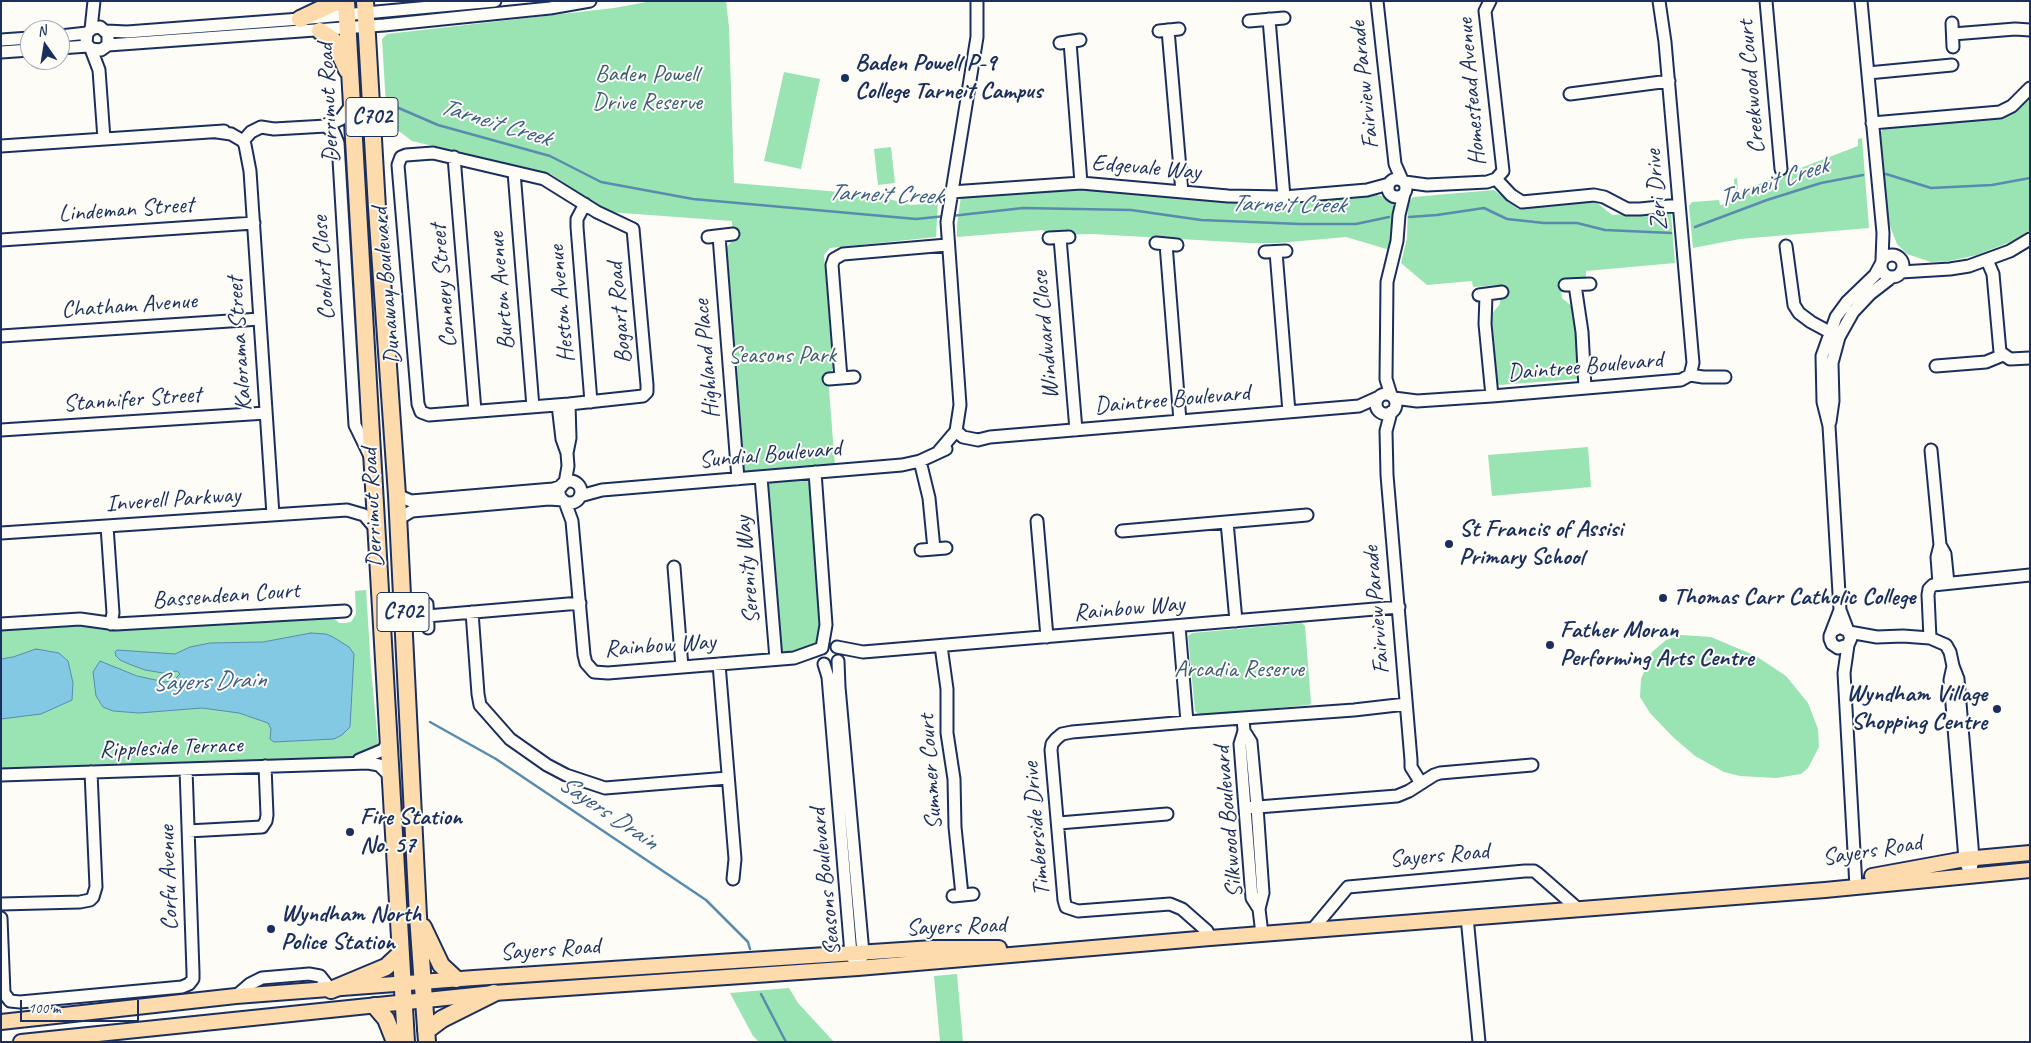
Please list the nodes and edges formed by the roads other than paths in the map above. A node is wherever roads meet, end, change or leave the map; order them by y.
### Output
1 (338, 1) edge
2 (495, 1) edge
3 (590, 1) edge
4 (976, 1) edge
5 (1377, 1) edge
6 (1490, 1) edge
7 (1659, 1) edge
8 (1766, 1) edge
9 (1861, 1) edge
10 (567, 3) edge
11 (95, 4) edge
12 (366, 14) edge
13 (347, 15) edge
14 (1284, 18) dead end
15 (1269, 19) junction
16 (300, 20) junction
17 (1249, 21) dead end
18 (97, 30) junction
19 (1169, 30) dead end
20 (2030, 30) edge
21 (320, 31) junction
22 (70, 34) edge
23 (20, 39) edge
24 (1, 40) edge
25 (1070, 42) dead end
26 (106, 47) junction
27 (1953, 47) dead end
28 (70, 48) edge
29 (89, 48) junction
30 (20, 51) edge
31 (1, 52) edge
32 (1952, 66) dead end
33 (99, 70) junction
34 (1868, 73) junction
35 (351, 79) junction
36 (1669, 81) junction
37 (2030, 88) edge
38 (1570, 94) dead end
39 (352, 104) junction
40 (1872, 123) junction
41 (326, 126) junction
42 (246, 138) junction
43 (104, 139) junction
44 (1, 146) edge
45 (454, 158) junction
46 (1781, 168) dead end
47 (514, 172) junction
48 (1496, 179) junction
49 (1081, 183) junction
50 (1397, 188) junction
51 (951, 192) junction
52 (1182, 192) junction
53 (1284, 197) junction
54 (585, 204) junction
55 (1678, 205) junction
56 (254, 223) junction
57 (733, 234) dead end
58 (1883, 234) junction
59 (1059, 238) dead end
60 (2030, 239) edge
61 (1, 240) edge
62 (1166, 244) dead end
63 (947, 245) junction
64 (1787, 247) dead end
65 (1276, 252) dead end
66 (1988, 260) junction
67 (1882, 262) junction
68 (1897, 266) junction
69 (1590, 284) dead end
70 (1502, 292) dead end
71 (260, 319) junction
72 (1834, 334) junction
73 (1, 336) edge
74 (2003, 355) junction
75 (2030, 358) edge
76 (1936, 366) dead end
77 (1690, 375) junction
78 (854, 377) dead end
79 (1725, 377) dead end
80 (842, 378) junction
81 (829, 379) dead end
82 (1586, 388) junction
83 (1492, 396) junction
84 (591, 402) junction
85 (1386, 403) junction
86 (563, 404) junction
87 (533, 407) junction
88 (475, 411) junction
89 (1289, 412) junction
90 (266, 413) junction
91 (1180, 421) junction
92 (1, 430) edge
93 (1076, 430) junction
94 (960, 433) junction
95 (1931, 450) dead end
96 (373, 460) junction
97 (920, 461) junction
98 (815, 472) junction
99 (762, 477) junction
100 (738, 479) junction
101 (573, 489) junction
102 (375, 496) junction
103 (397, 496) junction
104 (564, 501) junction
105 (347, 510) junction
106 (273, 515) junction
107 (1308, 515) dead end
108 (398, 519) junction
109 (572, 520) junction
110 (1037, 521) dead end
111 (1228, 522) junction
112 (107, 526) junction
113 (377, 530) junction
114 (1122, 531) dead end
115 (1, 532) edge
116 (946, 548) dead end
117 (934, 549) junction
118 (922, 550) dead end
119 (674, 568) dead end
120 (2030, 575) edge
121 (1944, 583) junction
122 (580, 603) junction
123 (427, 604) dead end
124 (1398, 607) junction
125 (1840, 610) junction
126 (344, 611) dead end
127 (472, 612) junction
128 (427, 616) junction
129 (1236, 621) junction
130 (1, 624) edge
131 (111, 624) junction
132 (826, 625) junction
133 (1180, 626) junction
134 (428, 628) dead end
135 (1832, 631) junction
136 (1848, 631) junction
137 (1047, 637) junction
138 (1877, 637) junction
139 (1930, 638) junction
140 (1849, 644) junction
141 (941, 646) junction
142 (1834, 646) junction
143 (836, 647) junction
144 (822, 648) junction
145 (863, 652) junction
146 (794, 658) junction
147 (776, 659) junction
148 (839, 661) junction
149 (823, 663) junction
150 (719, 664) junction
151 (682, 667) junction
152 (1844, 674) junction
153 (1406, 704) junction
154 (1243, 718) junction
155 (1188, 722) junction
156 (1244, 732) junction
157 (389, 741) junction
158 (342, 763) junction
159 (1532, 765) dead end
160 (265, 766) junction
161 (186, 769) junction
162 (91, 772) junction
163 (1, 775) edge
164 (391, 777) junction
165 (728, 778) junction
166 (1421, 783) junction
167 (1258, 807) junction
168 (1245, 808) junction
169 (1167, 814) dead end
170 (1059, 822) junction
171 (188, 831) junction
172 (2030, 853) edge
173 (1969, 859) junction
174 (2030, 870) edge
175 (1970, 875) junction
176 (733, 879) dead end
177 (1855, 882) junction
178 (963, 895) dead end
179 (1, 904) edge
180 (1577, 908) junction
181 (1258, 909) junction
182 (418, 916) junction
183 (1467, 917) junction
184 (1, 918) edge
185 (1312, 930) junction
186 (1262, 934) junction
187 (1210, 938) junction
188 (1104, 947) junction
189 (401, 953) junction
190 (857, 954) junction
191 (619, 968) junction
192 (858, 968) junction
193 (456, 979) junction
194 (423, 982) junction
195 (402, 984) junction
196 (621, 985) junction
197 (331, 990) junction
198 (494, 993) junction
199 (424, 1000) junction
200 (404, 1003) junction
201 (375, 1006) junction
202 (1, 1022) edge
203 (426, 1036) edge
204 (21, 1042) edge
205 (394, 1042) edge
206 (406, 1042) edge
207 (1480, 1042) edge

1 - 16 highway
2 - 12 street
3 - 10 street
4 - 51 street
5 - 50 street, Fairview Parade
6 - 48 street, Homestead Avenue
7 - 36 street, Zeri Drive
8 - 46 street, Creekwood Court
9 - 34 street
10 - 12 street
11 - 18 street
12 - 13 street
12 - 103 highway, Derrimut Road / C702
13 - 16 street
13 - 21 street
13 - 35 highway, Derrimut Road / C702
14 - 15 street
15 - 17 street
15 - 53 street
16 - 18 street
18 - 22 street
18 - 26 street
18 - 29 street
19 - 52 street
20 - 27 street
21 - 26 street
21 - 35 highway
23 - 24 street
25 - 49 street
26 - 29 street
26 - 33 street
28 - 29 street
29 - 33 street
30 - 31 street
32 - 34 street
33 - 43 street
34 - 40 street
35 - 39 highway, Derrimut Road / C702
36 - 38 street
36 - 55 street, Zeri Drive
37 - 40 street
39 - 41 street
39 - 96 highway, Derrimut Road / C702
40 - 58 street
41 - 42 street
41 - 96 street, Coolart Close
42 - 43 street
42 - 56 street, Kalorama Street
43 - 44 street
45 - 47 street
45 - 88 street, Connery Street
45 - 88 street, Dunaway Boulevard
47 - 54 street
47 - 87 street, Burton Avenue
48 - 50 street, Edgevale Way
48 - 55 street
49 - 51 street, Edgevale Way
49 - 52 street, Edgevale Way
50 - 53 street, Edgevale Way
50 - 85 street, Fairview Parade
51 - 63 street
52 - 53 street, Edgevale Way
54 - 84 street, Heston Avenue
54 - 84 street, Bogart Road
55 - 77 street, Zeri Drive
56 - 61 street, Lindeman Street
56 - 71 street, Kalorama Street
57 - 100 street, Highland Place
58 - 67 street
58 - 68 street
59 - 93 street, Windward Close
60 - 66 street
62 - 91 street
63 - 80 street
63 - 94 street
64 - 72 street
65 - 89 street
66 - 68 street
66 - 74 street
67 - 68 street
67 - 68 street
67 - 72 street
68 - 72 street
69 - 82 street
70 - 83 street
71 - 73 street, Chatham Avenue
71 - 90 street, Kalorama Street
72 - 125 street
74 - 75 street
74 - 76 street
77 - 79 street, Daintree Boulevard
77 - 82 street, Daintree Boulevard
78 - 80 street
80 - 81 street
82 - 83 street, Daintree Boulevard
83 - 85 street, Daintree Boulevard
84 - 86 street
85 - 89 street, Daintree Boulevard
85 - 124 street, Fairview Parade
86 - 87 street
86 - 101 street, Rainbow Way
87 - 88 street
89 - 91 street, Daintree Boulevard
90 - 92 street, Stannifer Street
90 - 106 street, Kalorama Street
91 - 93 street, Daintree Boulevard
93 - 94 street, Daintree Boulevard
94 - 97 street, Sundial Boulevard
95 - 121 street
96 - 102 highway, Derrimut Road / C702
97 - 98 street, Sundial Boulevard
97 - 117 street
98 - 99 street, Sundial Boulevard
98 - 132 street
99 - 100 street, Sundial Boulevard
99 - 147 street, Serenity Way
100 - 101 street, Sundial Boulevard
101 - 103 street, Sundial Boulevard
101 - 104 street, Rainbow Way
101 - 109 street, Rainbow Way
102 - 105 street, Inverell Parkway
102 - 113 highway, Derrimut Road / C702
103 - 108 highway, Derrimut Road / C702
104 - 108 street
104 - 109 street, Rainbow Way
105 - 106 street, Inverell Parkway
105 - 113 street, Inverell Parkway
106 - 112 street, Inverell Parkway
107 - 111 street
108 - 182 highway, Derrimut Road / C702
109 - 122 street, Rainbow Way
110 - 137 street
111 - 114 street
111 - 129 street
112 - 115 street, Inverell Parkway
112 - 131 street
113 - 157 highway, Derrimut Road / C702
116 - 117 street
117 - 118 street
119 - 151 street
120 - 121 street
121 - 139 street
122 - 127 street
122 - 151 street, Rainbow Way
123 - 128 street
124 - 129 street, Rainbow Way
124 - 153 street, Fairview Parade
125 - 135 street
125 - 136 street
126 - 131 street, Bassendean Court
127 - 128 street
127 - 165 street
128 - 134 street
129 - 133 street, Rainbow Way
130 - 131 street, Bassendean Court
132 - 143 street
132 - 144 street
133 - 137 street, Rainbow Way
133 - 155 street
135 - 136 street
135 - 142 street
136 - 138 street
136 - 140 street
137 - 141 street, Rainbow Way
138 - 139 street
138 - 140 street
139 - 173 street
140 - 142 street
140 - 152 street
141 - 145 street, Rainbow Way
141 - 178 street, Summer Court
142 - 152 street
143 - 144 street
143 - 145 street, Rainbow Way
143 - 148 street
144 - 146 street, Rainbow Way
144 - 149 street
145 - 148 street, Rainbow Way
146 - 147 street, Rainbow Way
146 - 149 street, Rainbow Way
147 - 150 street, Rainbow Way
148 - 149 street
148 - 190 street, Seasons Boulevard
149 - 190 street, Seasons Boulevard
150 - 151 street, Rainbow Way
150 - 165 street
152 - 177 street
153 - 154 street
153 - 166 street, Fairview Parade
154 - 155 street
154 - 156 street, Silkwood Boulevard
155 - 170 street, Timberside Drive
156 - 167 street, Silkwood Boulevard
156 - 168 street, Silkwood Boulevard
157 - 158 street, Rippleside Terrace
157 - 164 highway, Derrimut Road / C702
158 - 160 street, Rippleside Terrace
158 - 164 street, Rippleside Terrace
159 - 166 street
160 - 161 street, Rippleside Terrace
160 - 171 street
161 - 162 street, Rippleside Terrace
161 - 171 street, Corfu Avenue
162 - 163 street, Rippleside Terrace
162 - 179 street
164 - 189 highway, Derrimut Road / C702
165 - 176 street
166 - 167 street
167 - 168 street
167 - 181 street, Silkwood Boulevard
168 - 181 street, Silkwood Boulevard
169 - 170 street
170 - 187 street, Timberside Drive
171 - 184 street, Corfu Avenue
172 - 173 main road, Sayers Road
173 - 175 street
173 - 177 main road, Sayers Road
174 - 175 main road, Sayers Road
175 - 177 main road, Sayers Road
177 - 180 main road, Sayers Road
180 - 183 main road, Sayers Road
180 - 185 street, Sayers Road
181 - 186 street, Silkwood Boulevard
182 - 193 highway
182 - 194 highway, Derrimut Road / C702
183 - 185 main road, Sayers Road
183 - 207 street
185 - 186 main road, Sayers Road
186 - 187 main road, Sayers Road
187 - 188 main road, Sayers Road
188 - 190 main road, Sayers Road
188 - 192 main road, Sayers Road
189 - 195 highway, Derrimut Road / C702
189 - 197 highway
190 - 191 main road, Sayers Road
190 - 192 street, Seasons Boulevard
191 - 193 main road, Sayers Road
191 - 196 main road
192 - 196 main road, Sayers Road
193 - 194 main road, Sayers Road
194 - 195 main road, Sayers Road
194 - 199 highway, Derrimut Road / C702
195 - 197 main road, Sayers Road
195 - 200 highway, Derrimut Road / C702
196 - 198 main road, Sayers Road
197 - 202 main road, Sayers Road
198 - 199 main road, Sayers Road
198 - 203 highway
199 - 200 main road, Sayers Road
199 - 203 highway, Derrimut Road / C702
200 - 201 main road, Sayers Road
200 - 206 highway, Derrimut Road / C702
201 - 204 main road, Sayers Road
201 - 205 highway

